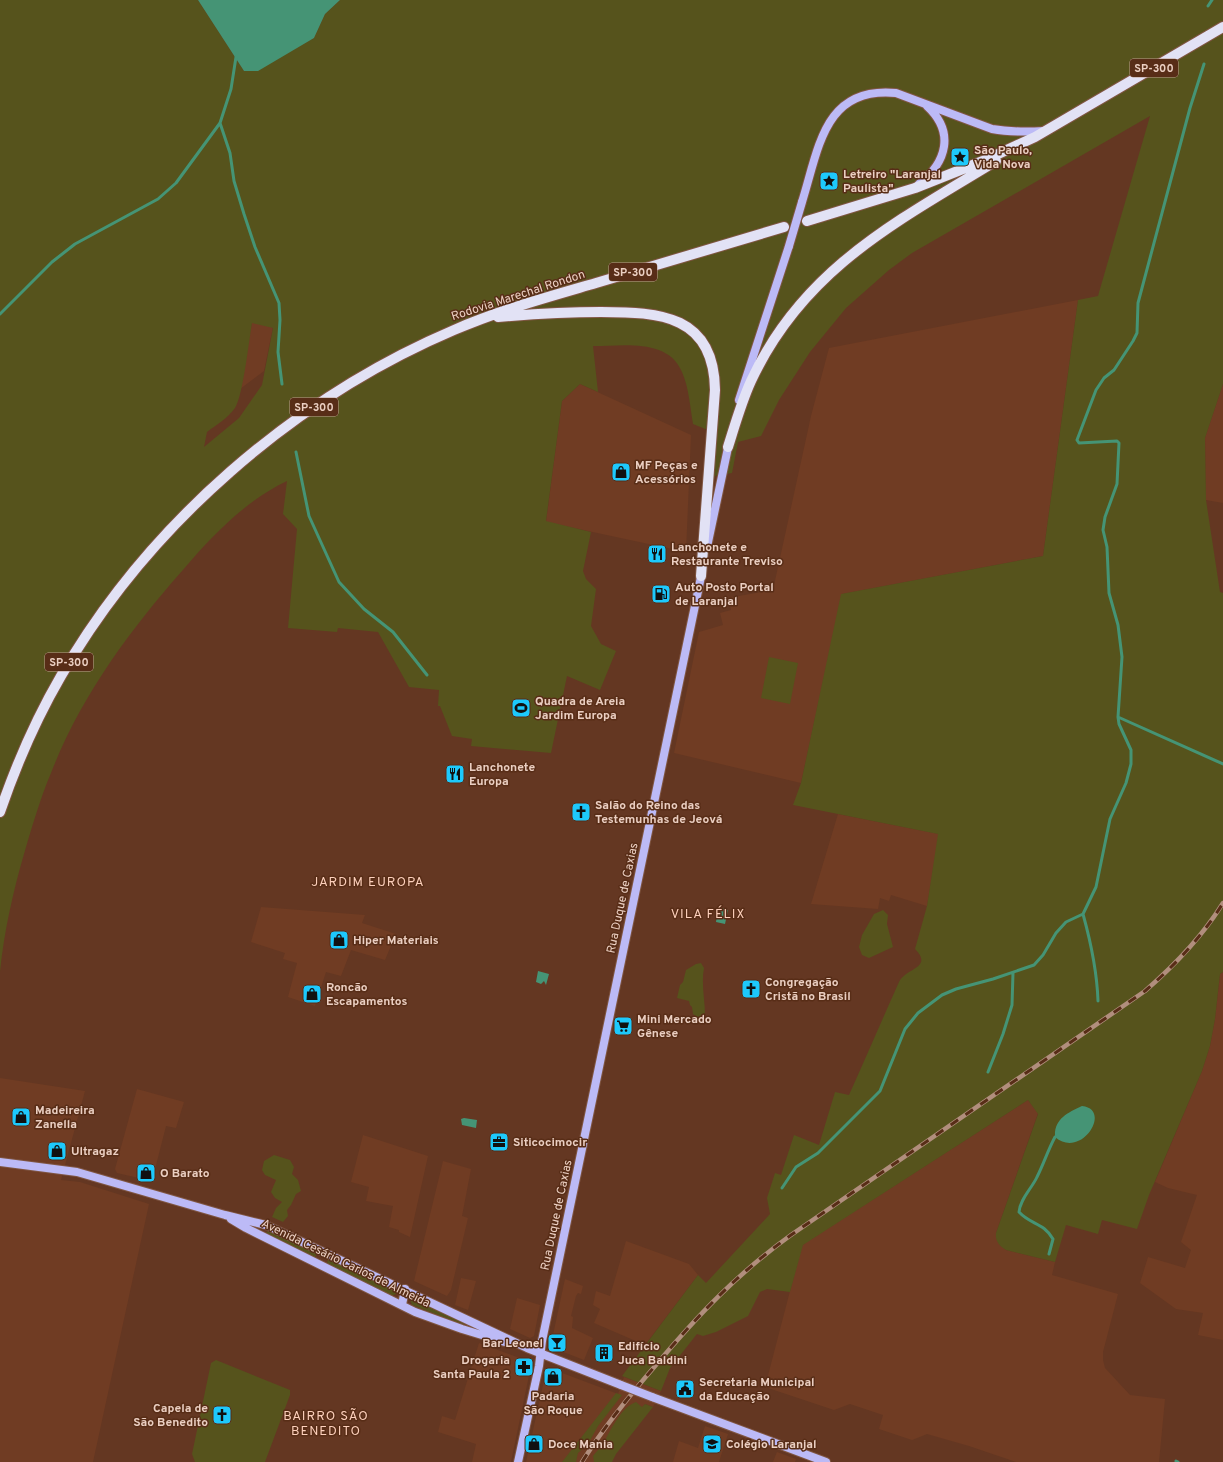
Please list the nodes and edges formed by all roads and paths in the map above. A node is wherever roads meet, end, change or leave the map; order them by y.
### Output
1 (1223, 27) edge
2 (923, 103) junction
3 (1047, 131) junction
4 (1035, 137) junction
5 (915, 188) junction
6 (807, 221) dead end
7 (784, 227) dead end
8 (482, 318) junction
9 (728, 447) junction
10 (701, 576) junction
11 (0, 812) edge
12 (0, 1162) edge
13 (225, 1215) junction
14 (325, 1252) junction
15 (319, 1265) junction
16 (405, 1289) junction
17 (402, 1306) junction
18 (527, 1348) junction
19 (541, 1354) junction
20 (518, 1462) edge
21 (826, 1462) edge

1 - 3 main road, SP-300
2 - 3 main road, Rua Duque de Caxias
2 - 5 main road
2 - 9 main road, Rua Duque de Caxias, bridge
3 - 4 main road, SP-300
4 - 5 main road, SP-300
4 - 9 main road
5 - 6 main road, SP-300
7 - 8 main road, Rodovia Marechal Rondon / SP-300
8 - 10 main road
8 - 11 main road, Rodovia Marechal Rondon / SP-300
9 - 10 main road, Rua Duque de Caxias
10 - 19 main road, Rua Duque de Caxias
12 - 13 main road, Avenida Cesário Carlos de Almeida
13 - 14 main road, Avenida Cesário Carlos de Almeida
13 - 15 main road, Avenida Cesário Carlos de Almeida
14 - 15 main road
14 - 16 main road, Avenida Cesário Carlos de Almeida
15 - 17 main road, Avenida Cesário Carlos de Almeida
16 - 17 main road
16 - 18 main road, Avenida Cesário Carlos de Almeida
17 - 18 main road, Avenida Cesário Carlos de Almeida
18 - 19 main road, Avenida Cesário Carlos de Almeida
19 - 20 main road, Rua Duque de Caxias
19 - 21 main road, Avenida Cesário Carlos de Almeida, bridge

